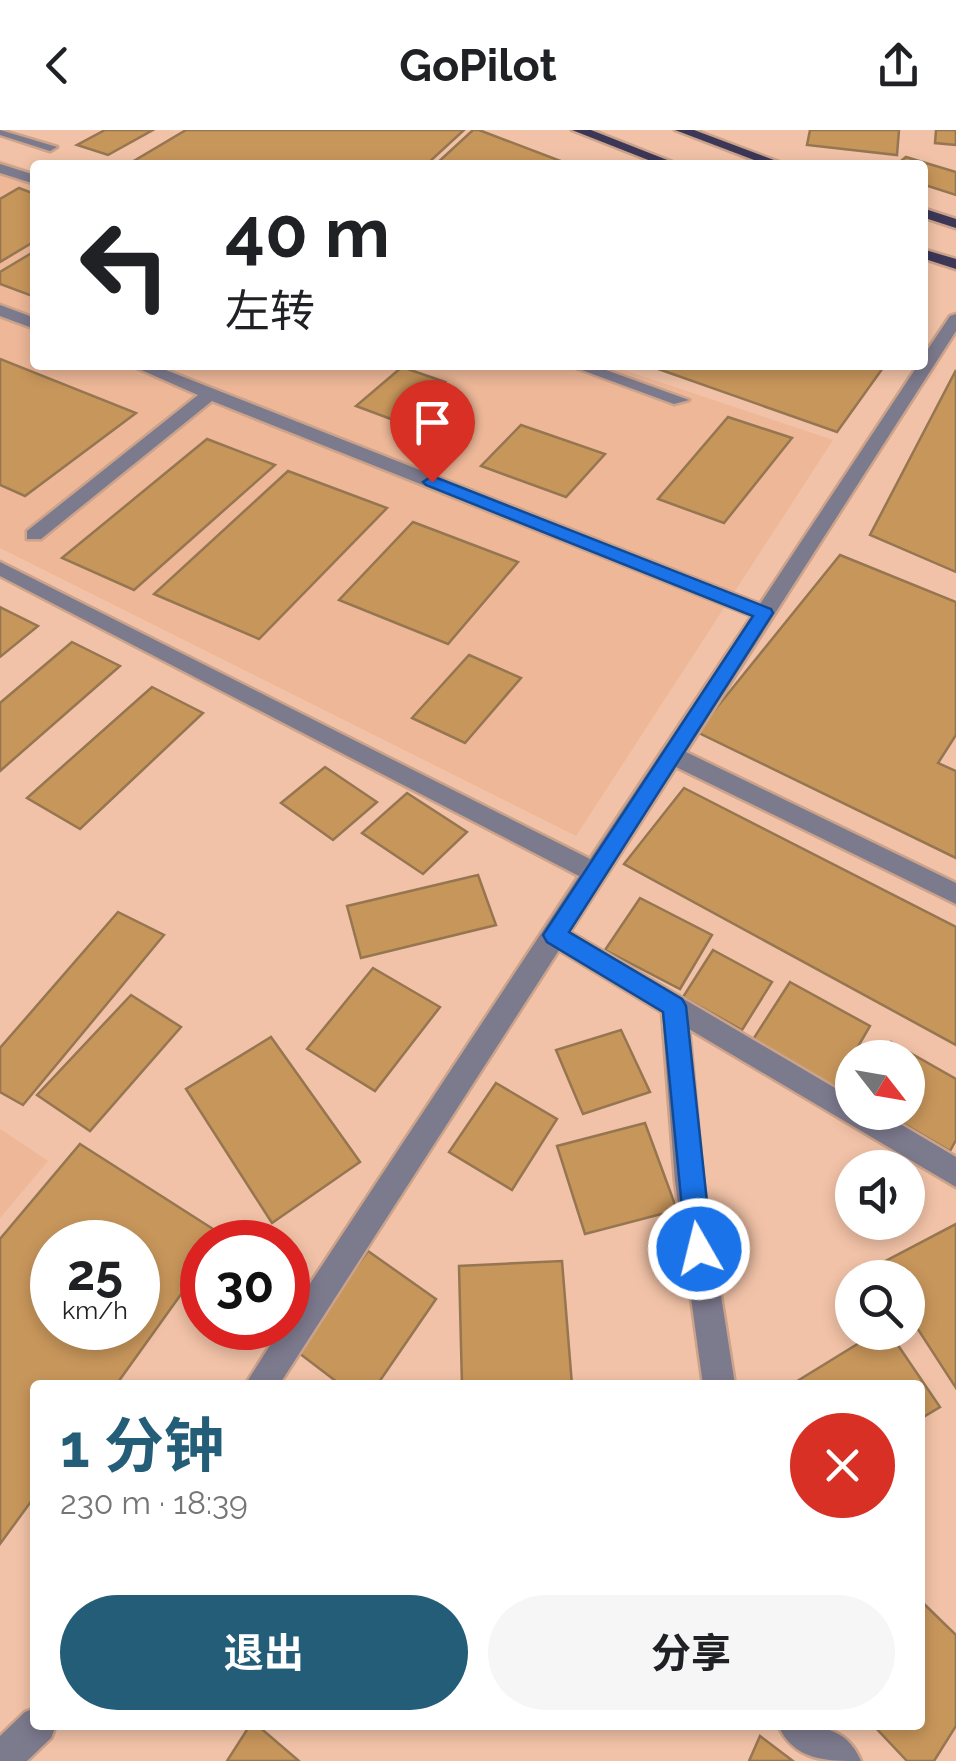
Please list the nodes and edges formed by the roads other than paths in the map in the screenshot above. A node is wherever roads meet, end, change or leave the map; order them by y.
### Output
1 (579, 130) edge
2 (682, 130) edge
3 (0, 131) edge
4 (50, 147) dead end
5 (660, 160) edge
6 (766, 160) edge
7 (0, 168) edge
8 (30, 178) edge
9 (928, 214) edge
10 (956, 224) edge
11 (928, 255) edge
12 (956, 264) edge
13 (0, 310) edge
14 (956, 318) edge
15 (30, 322) edge
16 (928, 361) edge
17 (150, 370) edge
18 (591, 370) edge
19 (922, 370) edge
20 (210, 394) junction
21 (680, 400) dead end
22 (34, 535) dead end
23 (0, 568) edge
24 (764, 613) junction
25 (672, 755) junction
26 (595, 873) junction
27 (956, 894) edge
28 (554, 935) junction
29 (674, 1006) junction
30 (835, 1101) edge
31 (883, 1130) edge
32 (956, 1173) edge
33 (264, 1380) edge
34 (718, 1380) edge
35 (33, 1730) edge
36 (802, 1730) edge
37 (1, 1761) edge
38 (842, 1761) edge

1 - 5 main road
2 - 6 main road
3 - 4 street
7 - 8 street
9 - 10 main road
11 - 12 main road
13 - 15 street
14 - 16 street
17 - 20 street
18 - 21 street
19 - 24 street
20 - 22 street
20 - 24 street
23 - 26 street
24 - 25 street
25 - 26 street
25 - 27 street
26 - 28 street
28 - 29 street
28 - 33 street
29 - 30 street
29 - 34 street
31 - 32 street
35 - 37 street
36 - 38 street

